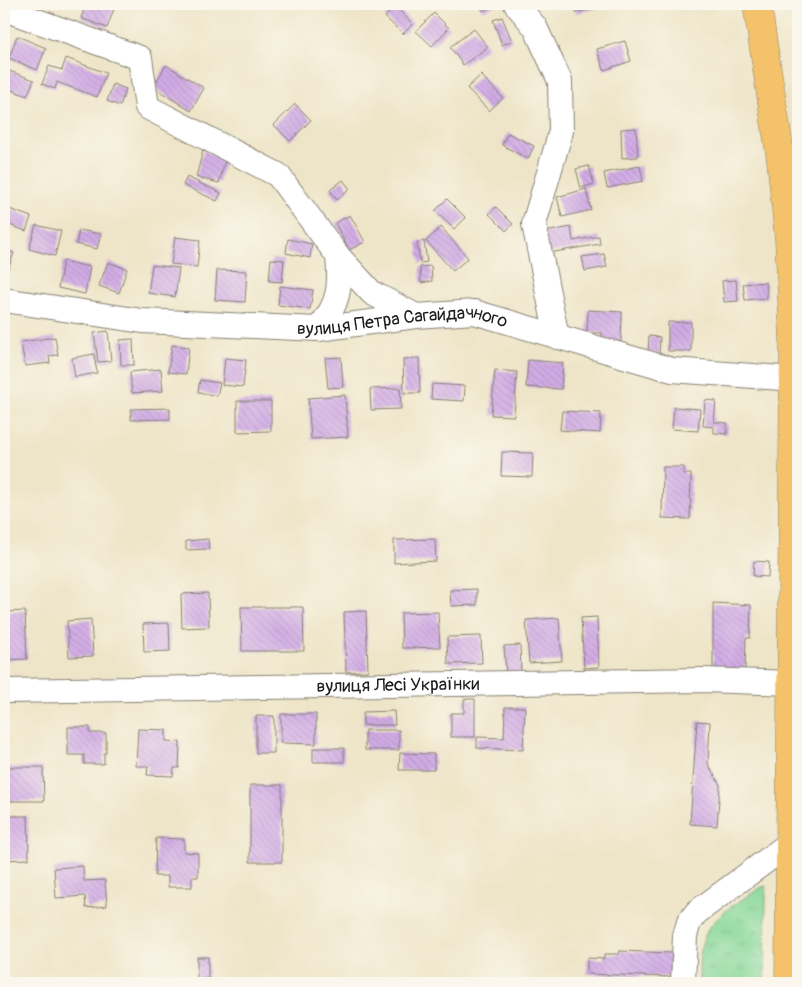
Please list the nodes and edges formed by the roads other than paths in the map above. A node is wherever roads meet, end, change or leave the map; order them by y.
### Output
1 (516, 4) edge
2 (757, 4) edge
3 (4, 9) edge
4 (338, 256) junction
5 (4, 300) edge
6 (416, 316) junction
7 (318, 329) junction
8 (557, 337) junction
9 (796, 340) edge
10 (795, 379) junction
11 (791, 683) junction
12 (4, 691) edge
13 (790, 843) junction
14 (683, 983) edge
15 (789, 983) edge

1 - 8 street
2 - 9 main road
3 - 4 street
4 - 6 street
4 - 7 street
5 - 7 street, вулиця Петра Сагайдачного
6 - 7 street, вулиця Петра Сагайдачного
6 - 8 street, вулиця Петра Сагайдачного
8 - 10 street, вулиця Петра Сагайдачного
9 - 10 main road
10 - 11 main road
11 - 12 street, вулиця Лесі Українки
11 - 13 main road
13 - 14 street
13 - 15 main road

